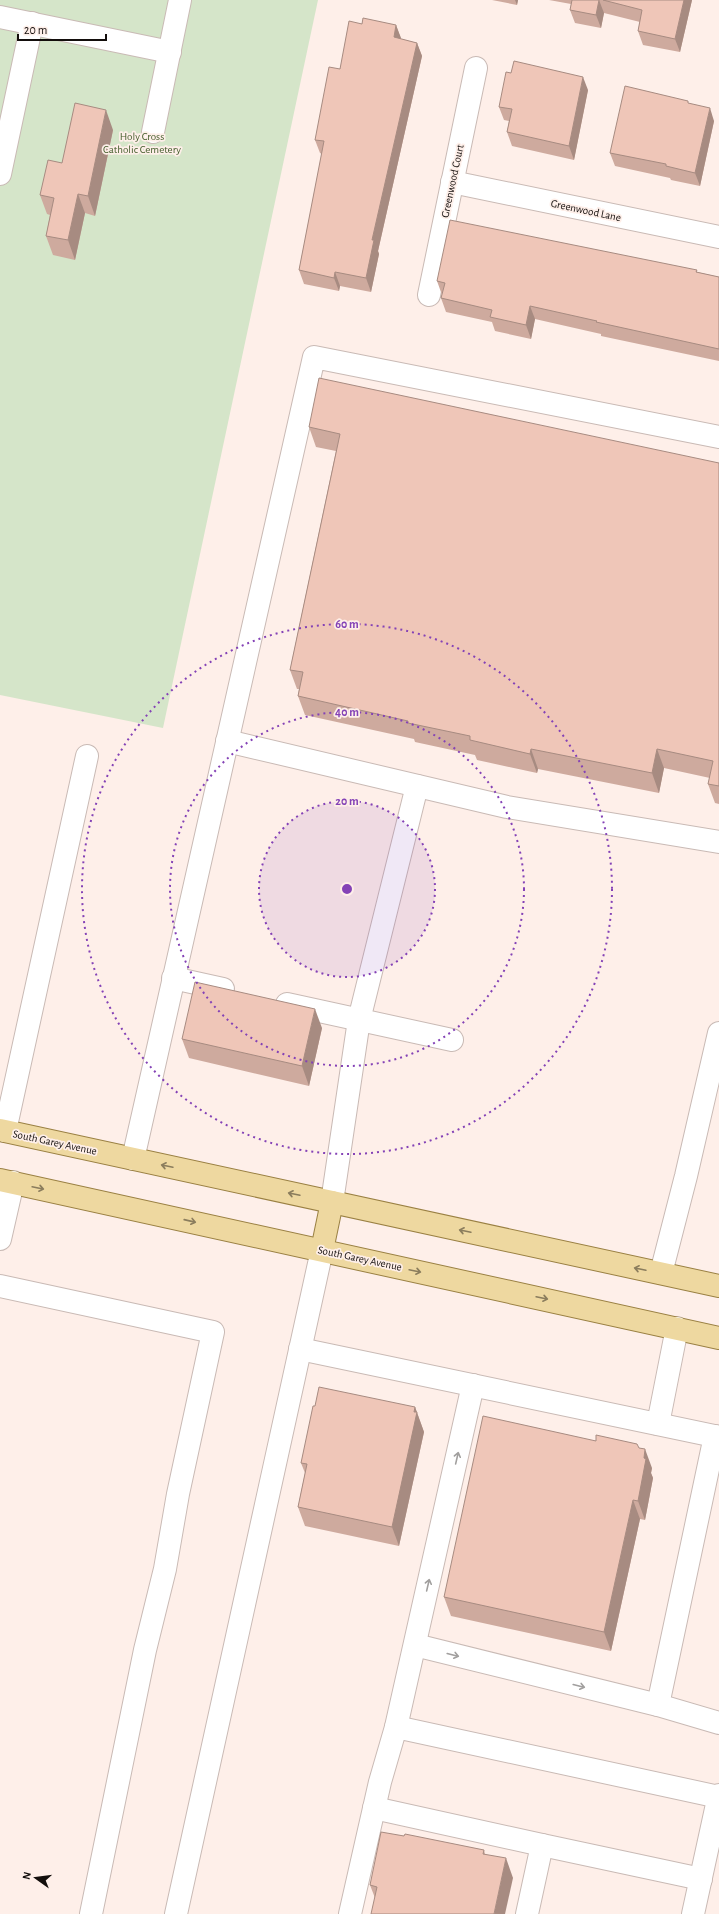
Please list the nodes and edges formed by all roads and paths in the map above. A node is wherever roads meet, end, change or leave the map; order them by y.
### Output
1 (180, 0) edge
2 (0, 17) edge
3 (32, 23) junction
4 (170, 52) junction
5 (476, 68) dead end
6 (153, 132) dead end
7 (0, 174) edge
8 (452, 182) junction
9 (719, 237) edge
10 (429, 295) dead end
11 (719, 437) edge
12 (227, 741) junction
13 (86, 756) dead end
14 (417, 786) junction
15 (719, 842) edge
16 (173, 978) junction
17 (243, 994) edge
18 (266, 999) edge
19 (359, 1020) junction
20 (719, 1033) edge
21 (452, 1040) dead end
22 (3, 1130) edge
23 (133, 1159) junction
24 (6, 1181) edge
25 (332, 1202) junction
26 (0, 1239) edge
27 (322, 1250) junction
28 (661, 1273) junction
29 (0, 1286) edge
30 (719, 1286) edge
31 (677, 1328) junction
32 (719, 1338) edge
33 (300, 1349) junction
34 (473, 1385) junction
35 (658, 1424) junction
36 (717, 1436) edge
37 (415, 1645) junction
38 (658, 1705) junction
39 (719, 1722) edge
40 (396, 1727) junction
41 (719, 1796) edge
42 (374, 1808) junction
43 (542, 1845) junction
44 (701, 1879) junction
45 (91, 1914) edge
46 (176, 1914) edge
47 (350, 1914) edge
48 (527, 1914) edge
49 (693, 1914) edge

1 - 4 street
2 - 3 street
3 - 4 street
3 - 7 street
4 - 6 street
5 - 8 street, Greenwood Court
8 - 9 street, Greenwood Lane
8 - 10 street, Greenwood Court
11 - 12 street
12 - 14 street
12 - 16 street
13 - 22 street
14 - 15 street
14 - 19 street
16 - 17 street
16 - 23 street
18 - 19 street
19 - 21 street
19 - 25 street
20 - 28 street
22 - 23 main road, South Garey Avenue
25 -> 23 main road, South Garey Avenue
24 - 26 street
24 -> 27 main road, South Garey Avenue
25 - 27 main road
28 -> 25 main road, South Garey Avenue
27 -> 31 main road, South Garey Avenue
27 - 33 street
28 - 30 main road, South Garey Avenue
29 - 45 street
31 - 32 main road, South Garey Avenue
31 - 35 street
33 - 34 street
33 - 46 street
34 - 35 street
37 -> 34 street
35 - 36 street
36 - 38 street
37 -> 38 street
37 - 40 street
38 - 39 street
40 - 41 street
40 - 42 street
41 - 44 street
42 - 43 street
42 - 47 street
43 - 44 street
43 - 48 street
44 - 49 street

